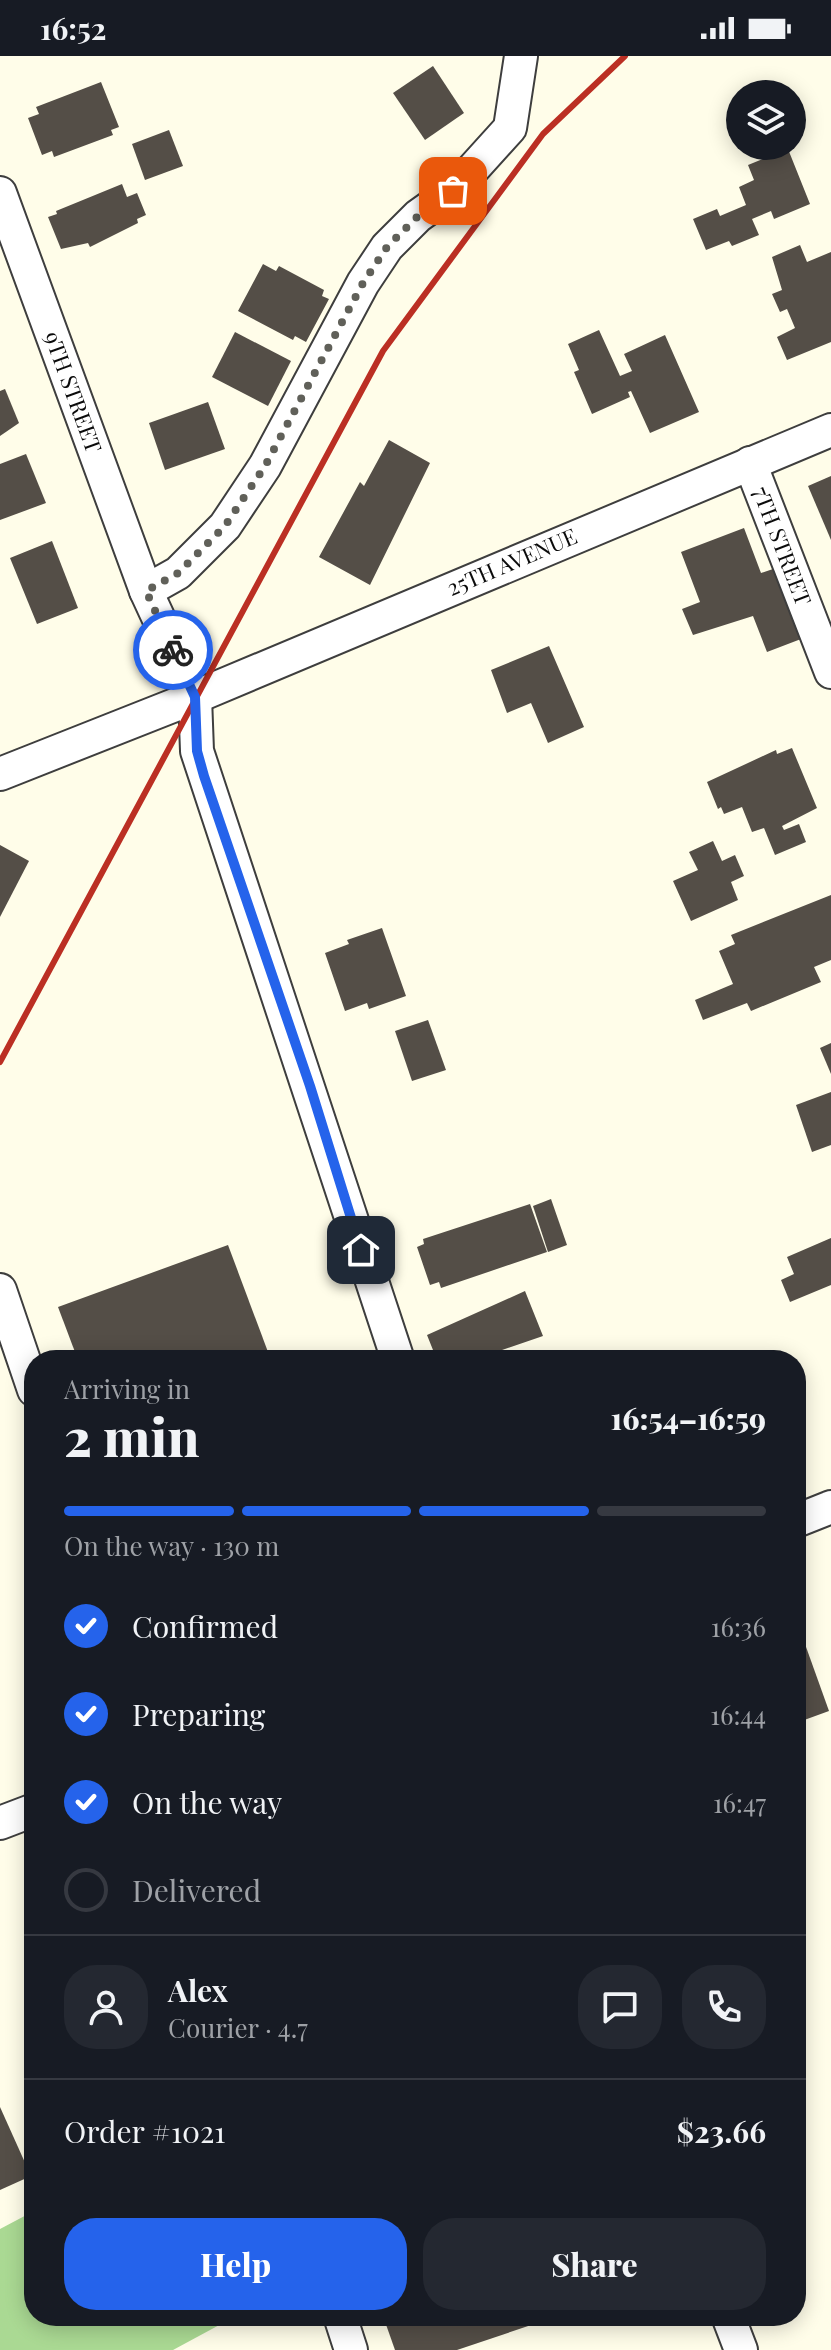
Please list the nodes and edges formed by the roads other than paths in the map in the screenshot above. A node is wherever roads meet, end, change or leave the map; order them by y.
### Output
1 (521, 56) edge
2 (0, 193) edge
3 (831, 430) edge
4 (750, 463) junction
5 (146, 591) junction
6 (831, 672) edge
7 (195, 697) junction
8 (0, 774) edge
9 (0, 1290) edge
10 (395, 1350) edge
11 (24, 1361) edge
12 (831, 1507) edge
13 (806, 1517) edge
14 (24, 1814) edge
15 (0, 1823) edge
16 (343, 2326) edge
17 (732, 2326) edge
18 (351, 2350) edge
19 (741, 2350) edge

1 - 5 street
2 - 5 street, 9TH STREET
3 - 4 street, 25TH AVENUE
4 - 6 street, 7TH STREET
4 - 7 street, 25TH AVENUE
5 - 7 street
7 - 8 street, 25TH AVENUE
7 - 10 street
9 - 11 street
12 - 13 street
14 - 15 street
16 - 18 street
17 - 19 street

